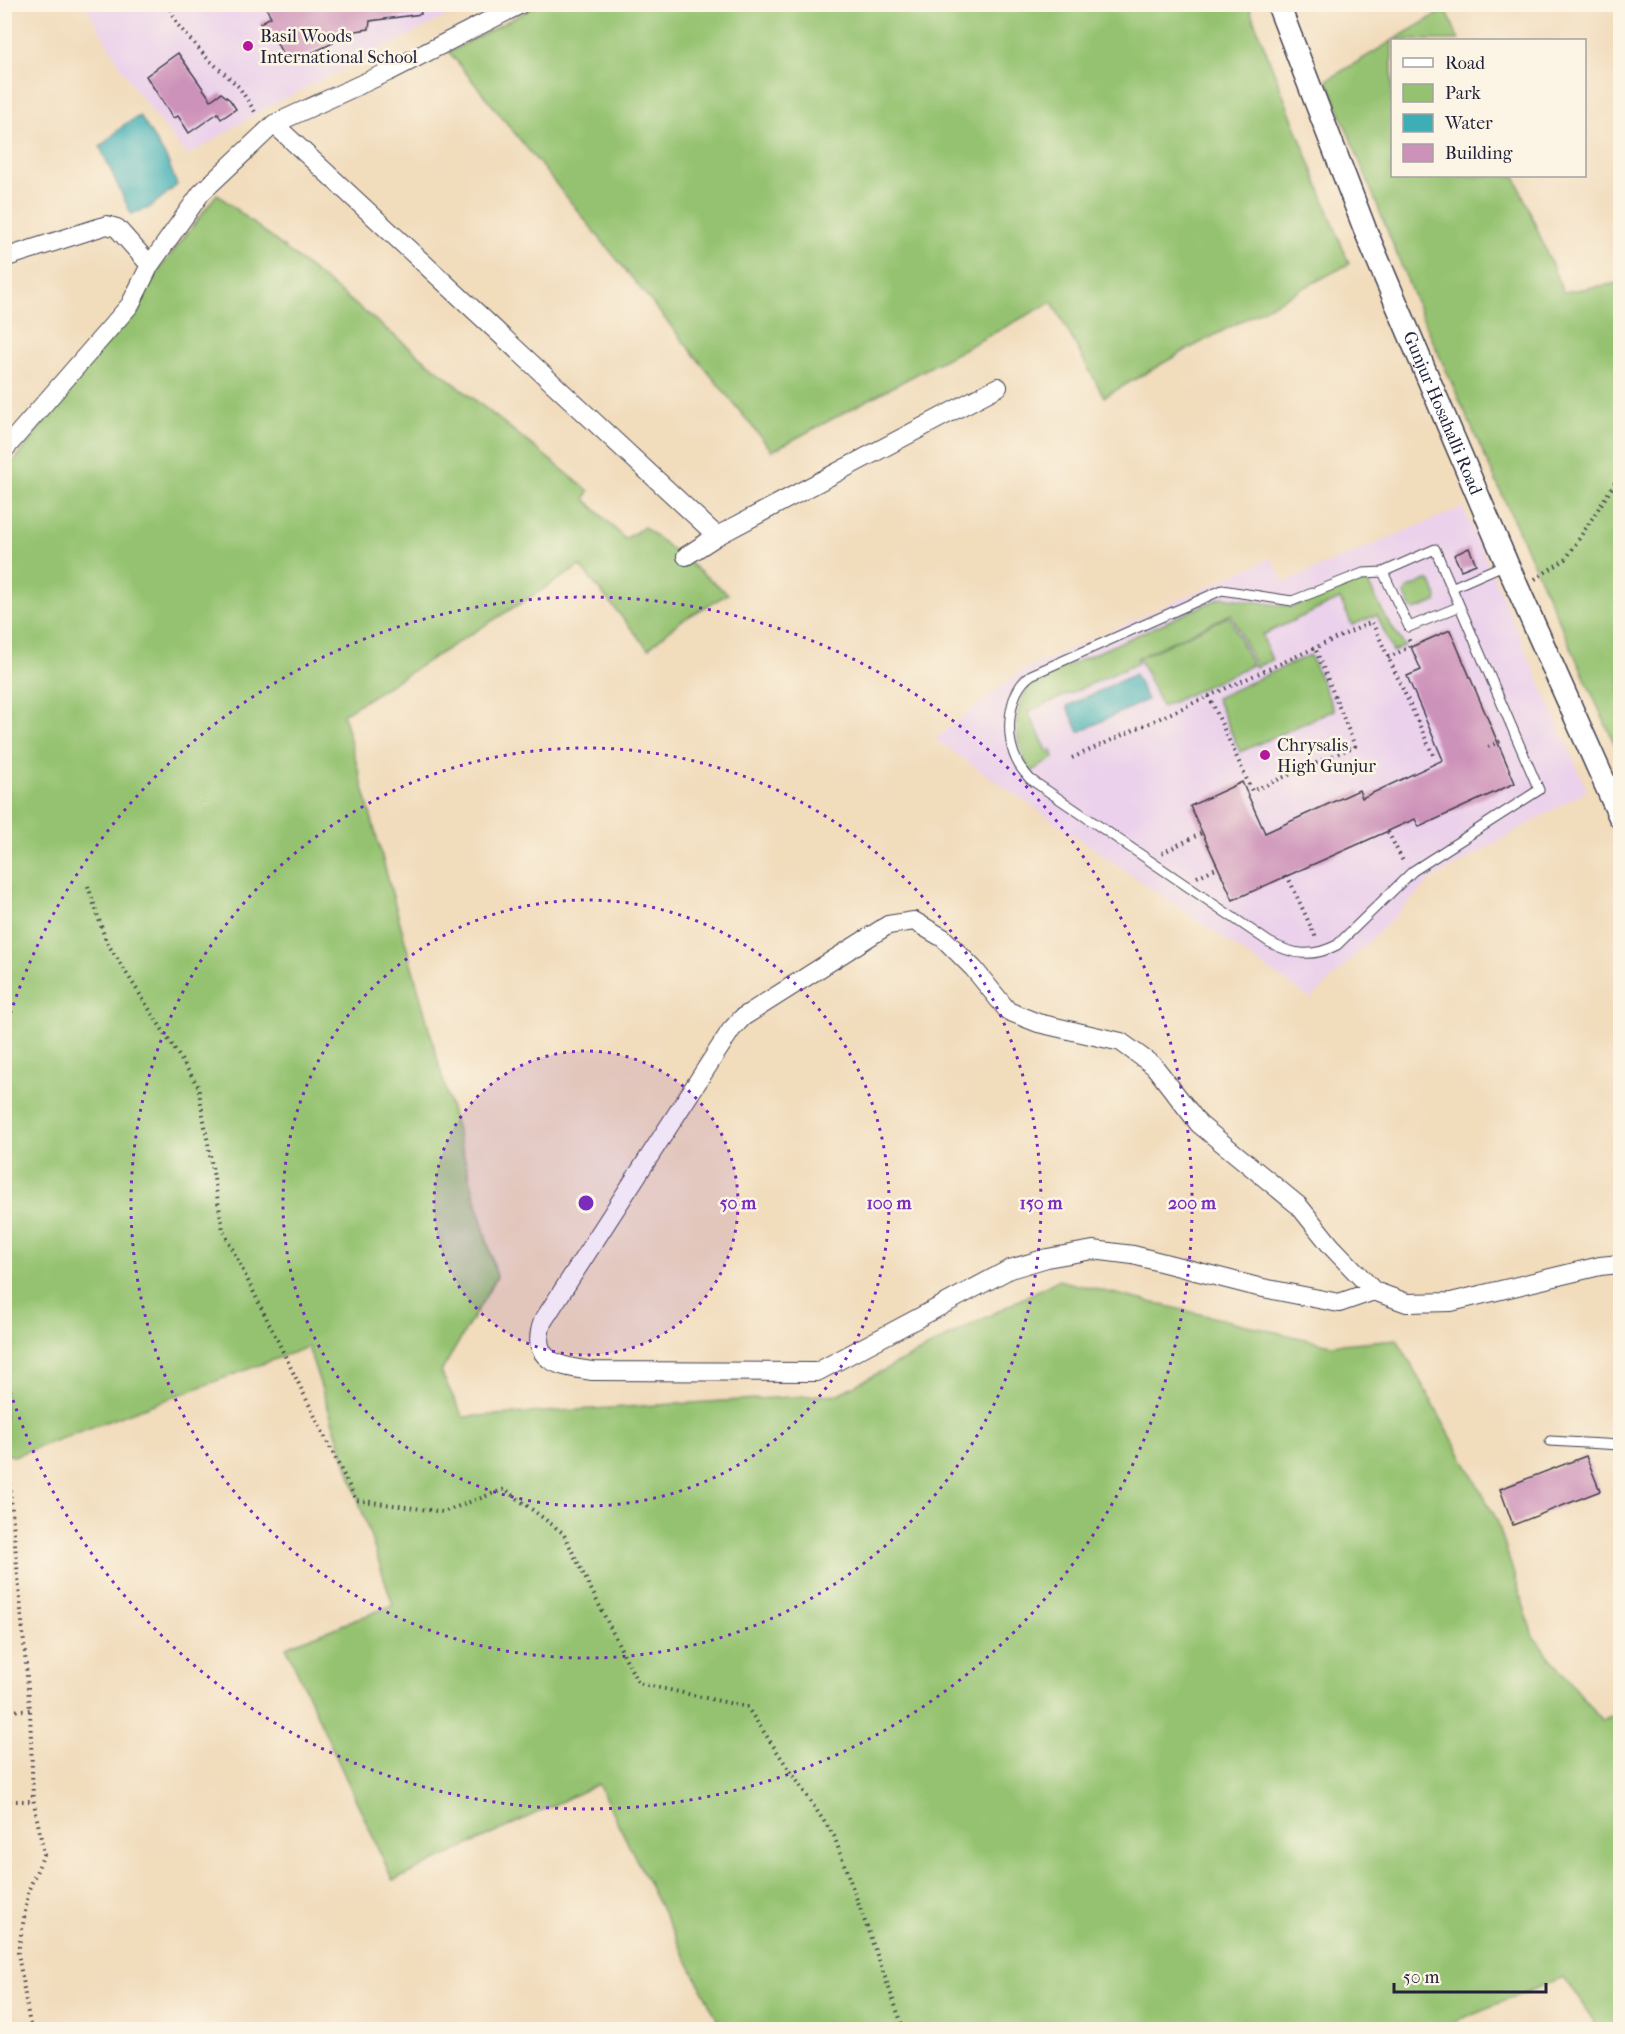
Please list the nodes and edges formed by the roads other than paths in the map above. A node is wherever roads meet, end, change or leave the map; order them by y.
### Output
1 (521, 4) edge
2 (1278, 4) edge
3 (271, 128) junction
4 (4, 258) edge
5 (150, 265) junction
6 (998, 387) dead end
7 (4, 450) edge
8 (717, 536) junction
9 (686, 556) dead end
10 (1507, 564) junction
11 (1383, 572) junction
12 (1451, 588) junction
13 (1458, 607) junction
14 (1620, 817) edge
15 (1620, 1264) edge
16 (1374, 1291) junction
17 (1550, 1441) dead end
18 (1620, 1445) edge

1 - 3 street
2 - 10 street, Gunjur Hosahalli Road
3 - 5 street
3 - 8 street
4 - 5 street
5 - 7 street
6 - 8 street
8 - 9 street
10 - 12 lane
10 - 14 street, Gunjur Hosahalli Road
11 - 12 lane
11 - 13 lane
11 - 13 lane
12 - 13 lane
15 - 16 street
16 - 16 street
17 - 18 lane

